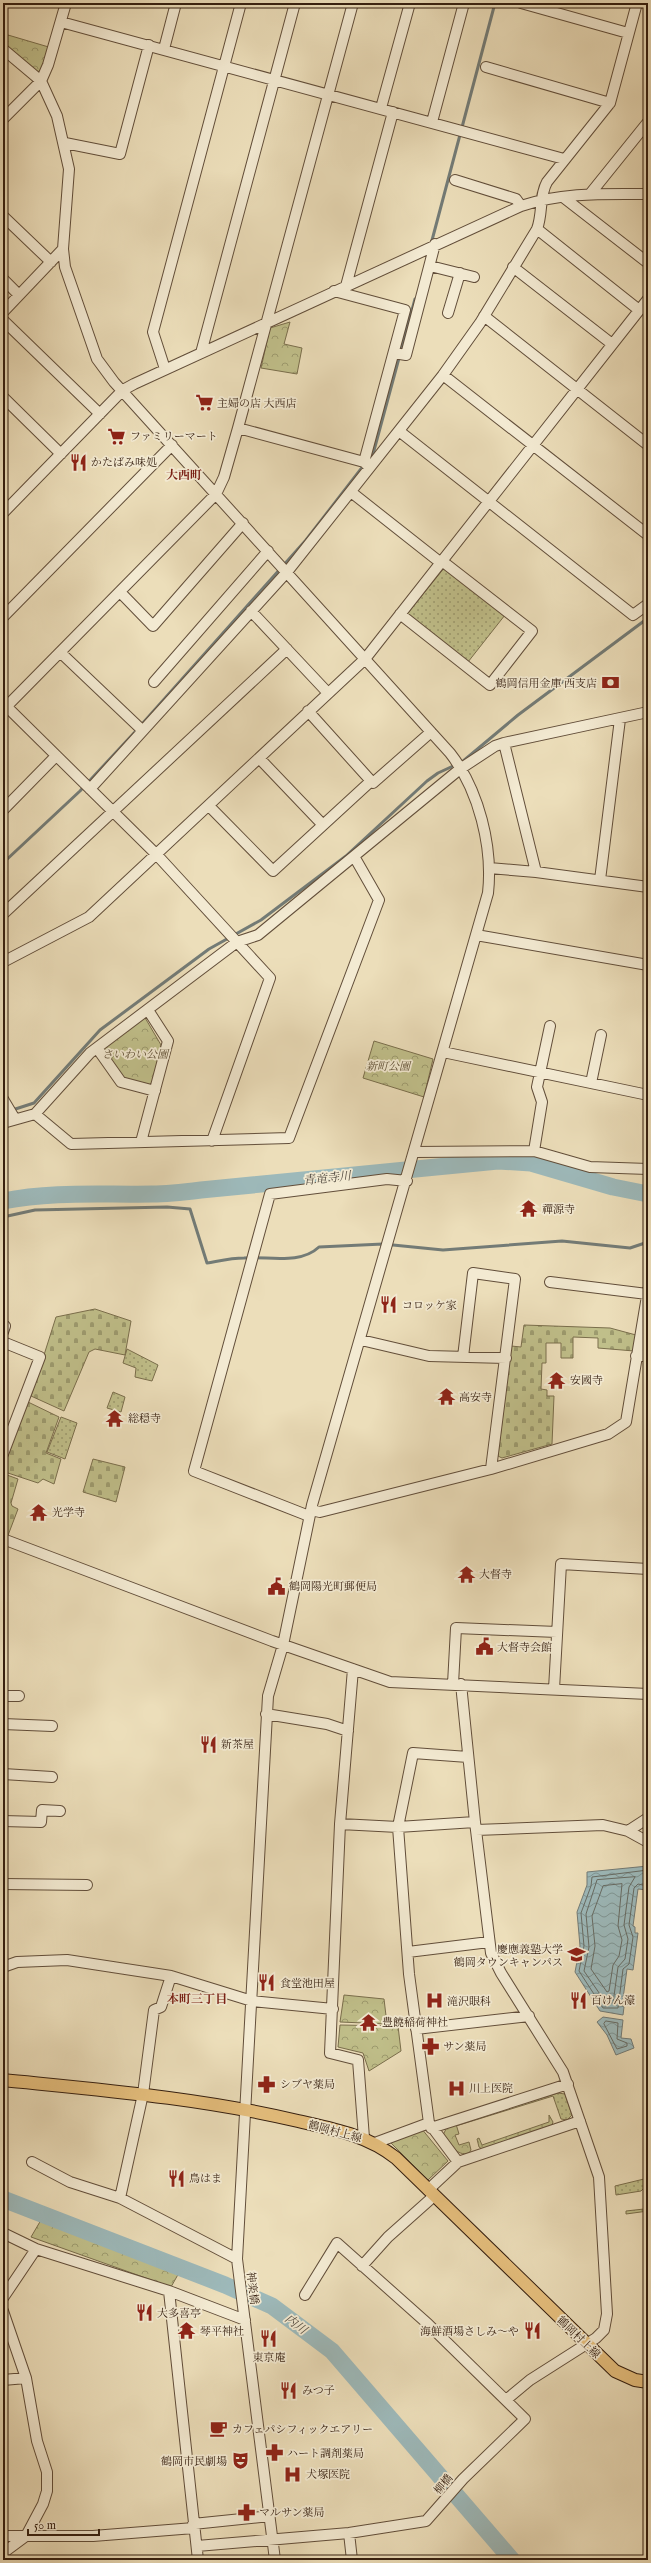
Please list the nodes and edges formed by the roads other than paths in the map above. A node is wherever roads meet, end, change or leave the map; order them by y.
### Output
1 (66, 3) edge
2 (176, 3) edge
3 (241, 3) edge
4 (295, 3) edge
5 (352, 3) edge
6 (410, 3) edge
7 (464, 3) edge
8 (521, 3) edge
9 (636, 3) edge
10 (61, 22) junction
11 (628, 33) junction
12 (150, 45) junction
13 (3, 49) edge
14 (164, 49) junction
15 (224, 66) junction
16 (486, 67) dead end
17 (274, 79) junction
18 (40, 80) junction
19 (328, 94) junction
20 (610, 102) junction
21 (381, 108) junction
22 (393, 112) junction
23 (3, 119) edge
24 (432, 122) junction
25 (648, 122) edge
26 (65, 143) junction
27 (564, 159) junction
28 (455, 180) dead end
29 (590, 194) junction
30 (648, 194) edge
31 (563, 197) junction
32 (542, 200) junction
33 (521, 206) junction
34 (3, 216) edge
35 (537, 229) junction
36 (435, 244) junction
37 (63, 249) junction
38 (51, 262) junction
39 (648, 263) edge
40 (430, 266) junction
41 (513, 266) junction
42 (460, 273) junction
43 (474, 277) dead end
44 (3, 279) edge
45 (346, 286) junction
46 (334, 291) junction
47 (19, 295) junction
48 (648, 299) edge
49 (639, 310) junction
50 (3, 312) edge
51 (448, 313) dead end
52 (484, 316) junction
53 (3, 320) edge
54 (266, 323) junction
55 (612, 344) junction
56 (201, 353) junction
57 (394, 353) junction
58 (164, 369) junction
59 (443, 375) junction
60 (577, 389) junction
61 (123, 390) junction
62 (4, 402) edge
63 (100, 414) junction
64 (238, 428) junction
65 (399, 431) junction
66 (534, 444) junction
67 (172, 445) junction
68 (648, 445) edge
69 (61, 454) junction
70 (367, 465) junction
71 (351, 492) junction
72 (216, 494) junction
73 (489, 502) junction
74 (3, 513) edge
75 (243, 523) junction
76 (648, 535) edge
77 (268, 551) junction
78 (442, 562) junction
79 (287, 572) junction
80 (120, 592) junction
81 (648, 604) edge
82 (251, 611) junction
83 (400, 614) junction
84 (3, 617) edge
85 (287, 649) junction
86 (61, 653) junction
87 (365, 659) junction
88 (154, 682) dead end
89 (328, 693) junction
90 (4, 707) edge
91 (308, 711) junction
92 (648, 712) edge
93 (620, 719) junction
94 (142, 730) junction
95 (431, 732) junction
96 (504, 743) junction
97 (56, 756) junction
98 (259, 758) junction
99 (460, 769) junction
100 (371, 781) junction
101 (90, 789) junction
102 (209, 806) junction
103 (3, 810) edge
104 (114, 813) junction
105 (323, 825) junction
106 (157, 855) junction
107 (354, 858) junction
108 (489, 868) junction
109 (536, 872) junction
110 (600, 880) junction
111 (648, 887) edge
112 (3, 914) edge
113 (476, 935) junction
114 (237, 942) junction
115 (3, 961) edge
116 (648, 965) edge
117 (148, 1010) junction
118 (550, 1026) dead end
119 (601, 1035) dead end
120 (97, 1048) junction
121 (443, 1052) junction
122 (540, 1073) junction
123 (591, 1084) junction
124 (154, 1090) junction
125 (648, 1095) edge
126 (3, 1099) edge
127 (35, 1114) junction
128 (15, 1119) junction
129 (3, 1122) edge
130 (212, 1140) junction
131 (141, 1142) junction
132 (534, 1151) junction
133 (415, 1152) junction
134 (648, 1170) edge
135 (407, 1181) junction
136 (550, 1282) dead end
137 (648, 1292) edge
138 (361, 1340) junction
139 (3, 1342) edge
140 (636, 1356) junction
141 (648, 1356) edge
142 (463, 1357) junction
143 (506, 1358) junction
144 (3, 1454) edge
145 (491, 1469) junction
146 (310, 1513) junction
147 (3, 1539) edge
148 (648, 1569) edge
149 (557, 1632) junction
150 (283, 1645) junction
151 (353, 1669) junction
152 (457, 1684) junction
153 (554, 1689) junction
154 (648, 1694) edge
155 (3, 1696) edge
156 (18, 1696) dead end
157 (266, 1714) junction
158 (3, 1724) edge
159 (52, 1726) dead end
160 (348, 1731) junction
161 (468, 1757) junction
162 (3, 1774) edge
163 (52, 1777) dead end
164 (60, 1811) dead end
165 (648, 1818) edge
166 (3, 1821) edge
167 (340, 1824) junction
168 (475, 1826) junction
169 (398, 1827) junction
170 (628, 1831) junction
171 (648, 1842) edge
172 (3, 1884) edge
173 (87, 1885) dead end
174 (488, 1942) junction
175 (408, 1952) junction
176 (3, 1967) edge
177 (171, 1976) junction
178 (252, 2001) junction
179 (333, 2009) junction
180 (528, 2016) junction
181 (416, 2029) junction
182 (3, 2080) edge
183 (568, 2084) junction
184 (143, 2094) junction
185 (246, 2109) junction
186 (580, 2121) junction
187 (430, 2125) junction
188 (369, 2141) junction
189 (32, 2162) dead end
190 (458, 2162) junction
191 (431, 2193) junction
192 (120, 2198) junction
193 (3, 2232) edge
194 (36, 2249) junction
195 (237, 2259) junction
196 (362, 2266) junction
197 (169, 2291) junction
198 (305, 2295) dead end
199 (3, 2298) edge
200 (3, 2311) edge
201 (245, 2320) junction
202 (587, 2344) junction
203 (26, 2378) junction
204 (3, 2380) edge
205 (648, 2382) edge
206 (506, 2400) junction
207 (270, 2516) junction
208 (194, 2526) junction
209 (349, 2533) junction
210 (3, 2536) edge
211 (26, 2536) junction
212 (272, 2540) junction
213 (197, 2546) junction
214 (3, 2553) edge
215 (198, 2560) edge
216 (275, 2560) edge
217 (352, 2560) edge

1 - 10 street
2 - 14 street
3 - 15 street
4 - 17 street
5 - 19 street
6 - 21 street
7 - 24 street
8 - 11 street
9 - 11 street
10 - 12 street
10 - 18 street
11 - 20 street
12 - 14 street
12 - 26 street
13 - 18 street
14 - 15 street
15 - 17 street
15 - 58 street
16 - 20 street
17 - 19 street
17 - 56 street
18 - 23 street
18 - 26 street, 神楽橋
19 - 21 street
19 - 54 street
20 - 27 street
21 - 22 street
22 - 24 street
22 - 45 street
24 - 27 street
25 - 29 street
26 - 37 street, 神楽橋
27 - 32 street
28 - 33 street
29 - 30 street
29 - 31 street
31 - 32 street
31 - 39 street
32 - 33 street
32 - 35 street
33 - 36 street
34 - 38 street
35 - 41 street
35 - 49 street
36 - 40 street
36 - 45 street
37 - 38 street
37 - 61 street, 神楽橋
38 - 47 street
40 - 42 street
40 - 57 street
41 - 52 street
41 - 55 street
42 - 43 street
42 - 51 street
44 - 47 street
45 - 46 street
46 - 54 street
46 - 57 street
47 - 50 street
48 - 49 street
49 - 55 street
52 - 59 street
52 - 60 street
53 - 63 street
54 - 56 street
54 - 64 street
55 - 60 street
56 - 58 street
57 - 70 street
58 - 61 street
59 - 65 street
59 - 66 street
60 - 66 street
60 - 68 street
61 - 63 street
61 - 67 street, 神楽橋
62 - 69 street
63 - 69 street
64 - 70 street
64 - 72 street
65 - 70 street
65 - 73 street
66 - 73 street
66 - 76 street
67 - 72 street, 神楽橋
67 - 84 street
69 - 74 street
70 - 71 street
71 - 78 street
71 - 79 street
72 - 75 street, 神楽橋
72 - 80 street
73 - 78 street
73 - 81 street
75 - 77 street, 神楽橋
75 - 80 street
77 - 79 street, 神楽橋
77 - 88 street
78 - 83 street
78 - 83 street
79 - 82 street
79 - 87 street, 神楽橋
80 - 86 street
82 - 85 street
82 - 94 street
83 - 87 street
85 - 89 street
85 - 104 street
86 - 90 street
86 - 94 street
87 - 89 street
87 - 95 street, 神楽橋
89 - 91 street
90 - 97 street
91 - 98 street
91 - 100 street
92 - 93 street
93 - 96 street
93 - 110 street
94 - 101 street
95 - 99 street, 神楽橋
95 - 100 street
96 - 99 street
96 - 109 street
97 - 101 street
97 - 103 street
98 - 102 street
98 - 105 street
99 - 107 street
99 - 108 street, 神楽橋
100 - 105 street
101 - 104 street
102 - 105 street
102 - 106 street
104 - 106 street
104 - 112 street
106 - 114 street
106 - 115 street
107 - 114 street
107 - 130 street
108 - 109 street
108 - 113 street, 神楽橋
109 - 110 street
110 - 111 street
113 - 116 street
113 - 121 street, 神楽橋
114 - 117 street
114 - 130 street
117 - 120 street
117 - 124 street
118 - 122 street
119 - 123 street
120 - 124 street
120 - 127 street
121 - 122 street
121 - 133 street, 神楽橋
122 - 123 street
122 - 132 street
123 - 125 street
124 - 131 street
126 - 128 street
127 - 128 street
127 - 131 street
128 - 129 street
130 - 131 street
132 - 133 street
132 - 134 street
133 - 135 street, 神楽橋
135 - 138 street, 神楽橋
135 - 146 street
136 - 137 street
137 - 140 street
138 - 142 street
138 - 146 street, 神楽橋
139 - 144 street
140 - 141 street
140 - 145 street
142 - 143 street
142 - 143 street
143 - 145 street
145 - 146 street
146 - 150 street, 神楽橋
147 - 150 street
148 - 149 street
149 - 152 street
149 - 153 street
150 - 151 street
150 - 157 street, 神楽橋
151 - 152 street
151 - 160 street
152 - 153 street
152 - 161 street
153 - 154 street
155 - 156 street
157 - 160 street
157 - 178 street, 神楽橋
158 - 159 street
160 - 167 street
161 - 168 street
161 - 169 street
162 - 163 street
164 - 166 street
165 - 170 street
167 - 169 street
167 - 179 street
168 - 169 street
168 - 170 street
168 - 174 street
169 - 175 street
170 - 171 street
172 - 173 street
174 - 175 street
174 - 180 street
175 - 181 street
176 - 177 street
177 - 178 street
177 - 184 street
178 - 179 street
178 - 185 street, 神楽橋
179 - 188 street
180 - 181 street
180 - 183 street
181 - 187 street
182 - 184 main road, 鶴岡村上線
183 - 186 street
183 - 187 street
184 - 185 main road, 鶴岡村上線
184 - 192 street
185 - 188 main road, 鶴岡村上線
185 - 195 street, 神楽橋
186 - 190 street
186 - 202 street
187 - 188 street
187 - 190 street
188 - 191 main road, 鶴岡村上線
189 - 192 street
190 - 191 street
191 - 196 street
191 - 202 main road, 鶴岡村上線
192 - 195 street
193 - 194 street
194 - 197 street
194 - 199 street
195 - 201 street, 神楽橋
196 - 198 street
196 - 206 street
197 - 201 street
197 - 208 street
200 - 203 street
201 - 207 street, 神楽橋
202 - 205 main road, 鶴岡村上線
202 - 206 street
203 - 204 street
203 - 211 street
206 - 209 street, 柳橋
207 - 208 street
207 - 212 street, 神楽橋
208 - 211 street
208 - 213 street
209 - 212 street, 柳橋
209 - 217 street
210 - 211 street
211 - 214 street
212 - 213 street, 柳橋
212 - 216 street, 神楽橋
213 - 215 street

